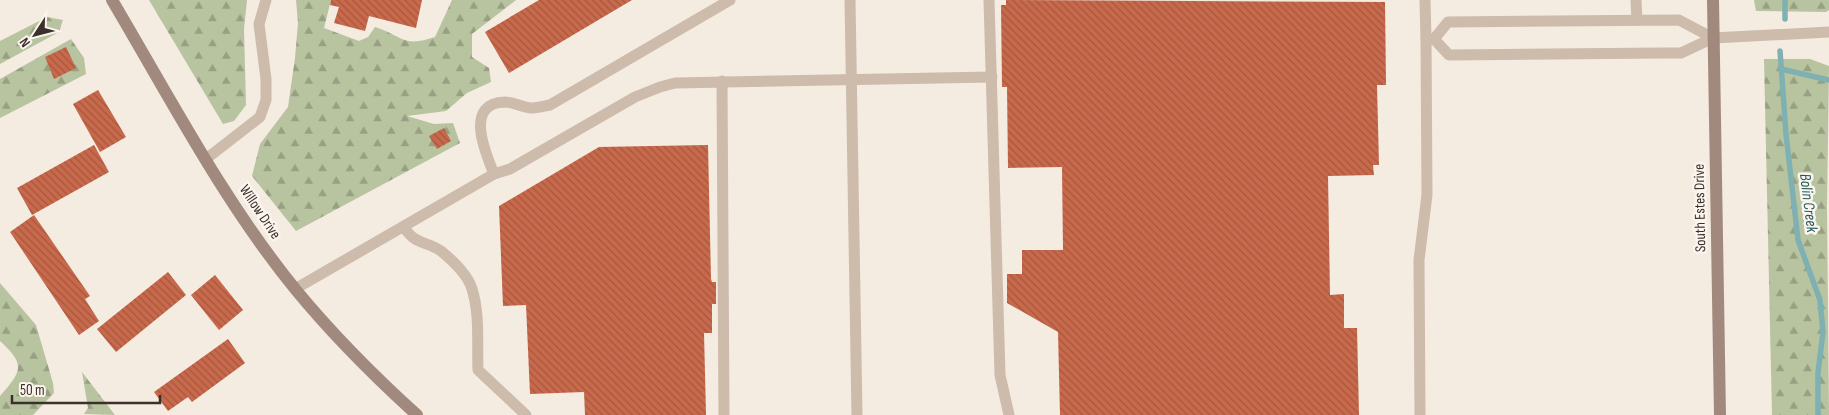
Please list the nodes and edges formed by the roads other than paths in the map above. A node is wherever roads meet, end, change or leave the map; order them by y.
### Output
1 (112, 0) edge
2 (266, 0) edge
3 (730, 0) edge
4 (850, 0) edge
5 (989, 0) edge
6 (1425, 0) edge
7 (1636, 0) edge
8 (1713, 0) edge
9 (1637, 20) junction
10 (1829, 32) edge
11 (1713, 38) junction
12 (1430, 39) junction
13 (992, 77) junction
14 (852, 79) junction
15 (722, 81) junction
16 (206, 159) junction
17 (494, 174) junction
18 (404, 226) junction
19 (296, 289) junction
20 (417, 415) edge
21 (526, 415) edge
22 (724, 415) edge
23 (858, 415) edge
24 (1009, 415) edge
25 (1420, 415) edge
26 (1720, 415) edge

1 - 16 street, Willow Drive
2 - 16 lane
3 - 17 lane
4 - 14 lane
5 - 13 lane
6 - 12 lane
7 - 9 lane
8 - 11 street, South Estes Drive
9 - 11 lane
9 - 12 lane
10 - 11 lane
11 - 12 lane
11 - 26 street, South Estes Drive
12 - 25 lane
13 - 14 lane
13 - 24 lane
14 - 15 lane
14 - 23 lane
15 - 17 lane
15 - 22 lane
16 - 19 street, Willow Drive
17 - 18 lane
18 - 19 lane
18 - 21 lane
19 - 20 street, Willow Drive

